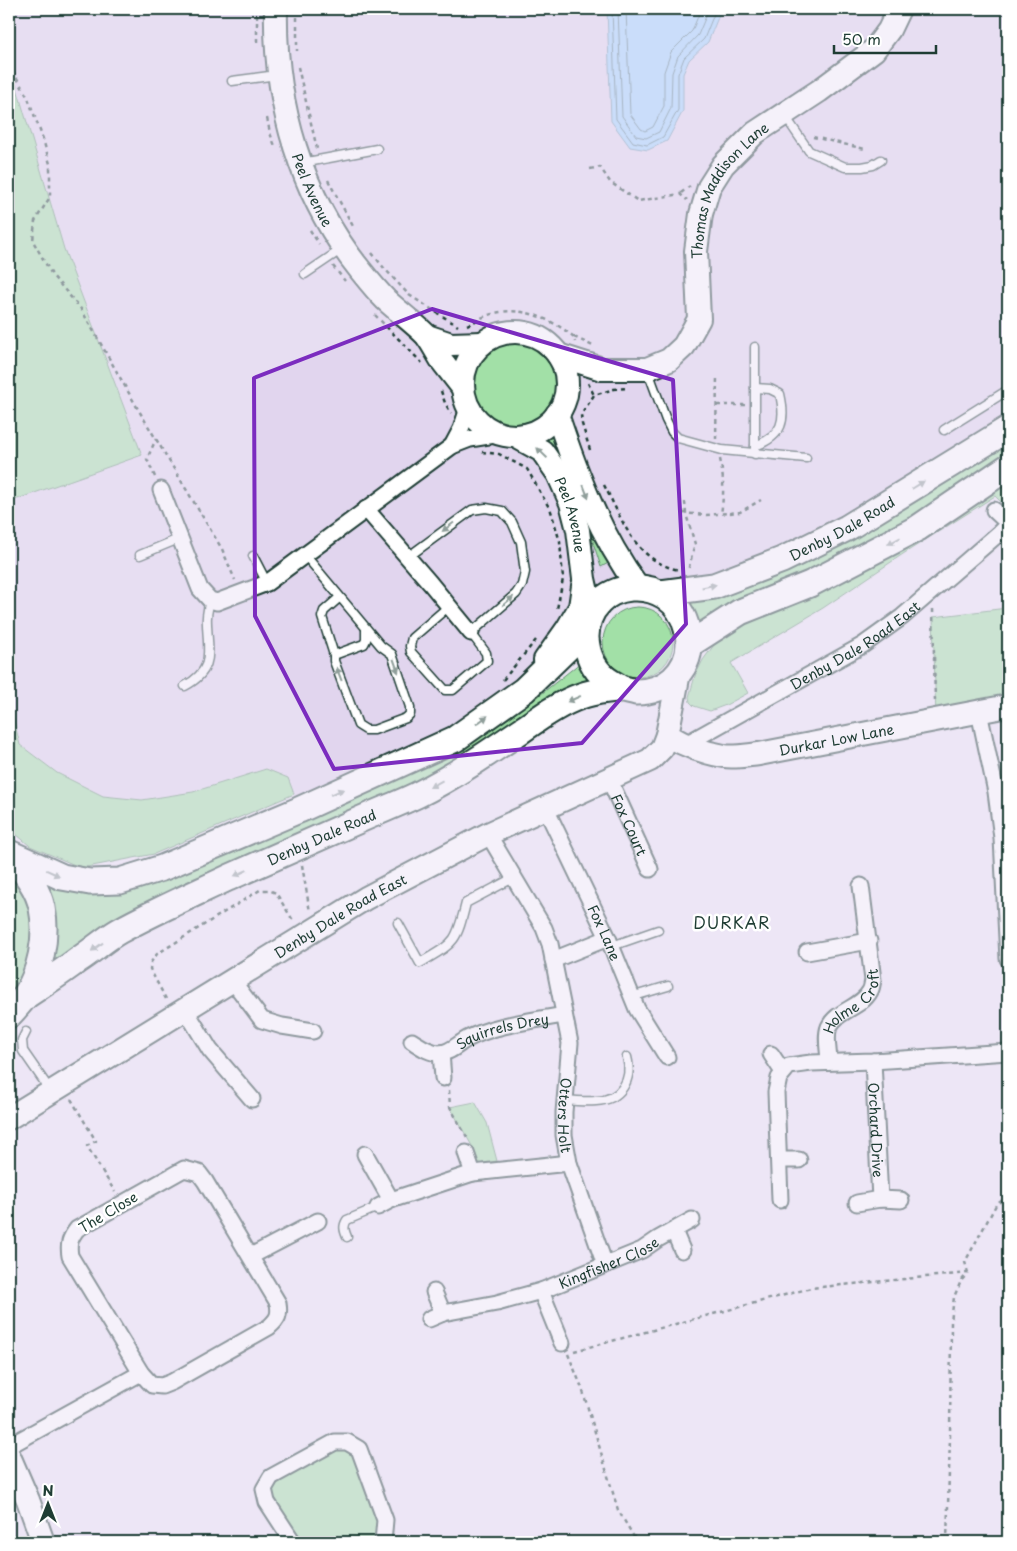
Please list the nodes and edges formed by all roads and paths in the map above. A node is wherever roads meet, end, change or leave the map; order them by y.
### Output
1 (276, 9) edge
2 (297, 9) edge
3 (899, 9) edge
4 (297, 52) dead end
5 (297, 60) dead end
6 (9, 64) edge
7 (270, 76) junction
8 (232, 81) dead end
9 (784, 114) junction
10 (808, 132) dead end
11 (377, 149) dead end
12 (865, 149) dead end
13 (881, 160) dead end
14 (310, 161) junction
15 (590, 169) dead end
16 (693, 206) dead end
17 (343, 247) junction
18 (368, 248) dead end
19 (304, 274) dead end
20 (426, 336) junction
21 (574, 337) junction
22 (482, 343) junction
23 (755, 346) dead end
24 (444, 364) junction
25 (581, 366) junction
26 (647, 369) junction
27 (717, 375) dead end
28 (755, 388) junction
29 (1008, 390) edge
30 (466, 398) junction
31 (557, 414) junction
32 (1008, 429) edge
33 (944, 430) dead end
34 (465, 434) junction
35 (508, 435) junction
36 (156, 439) junction
37 (718, 449) junction
38 (755, 450) junction
39 (592, 456) dead end
40 (806, 458) dead end
41 (1008, 467) edge
42 (601, 480) dead end
43 (161, 490) joint
44 (761, 500) dead end
45 (685, 502) dead end
46 (366, 510) junction
47 (994, 510) dead end
48 (682, 513) dead end
49 (686, 514) junction
50 (721, 514) junction
51 (1008, 523) edge
52 (181, 538) junction
53 (140, 555) dead end
54 (305, 555) junction
55 (253, 556) dead end
56 (408, 557) junction
57 (679, 570) dead end
58 (688, 572) dead end
59 (584, 579) junction
60 (267, 583) junction
61 (649, 590) junction
62 (933, 590) junction
63 (240, 593) junction
64 (340, 597) junction
65 (210, 600) junction
66 (449, 606) junction
67 (556, 616) dead end
68 (589, 622) junction
69 (366, 629) junction
70 (471, 632) junction
71 (538, 637) dead end
72 (690, 644) junction
73 (334, 655) junction
74 (679, 673) junction
75 (185, 686) dead end
76 (497, 687) dead end
77 (622, 689) junction
78 (524, 690) junction
79 (647, 691) junction
80 (1008, 706) edge
81 (979, 712) junction
82 (936, 721) junction
83 (673, 735) junction
84 (609, 780) junction
85 (1002, 792) edge
86 (545, 807) junction
87 (488, 834) junction
88 (9, 853) edge
89 (300, 856) dead end
90 (650, 869) dead end
91 (514, 877) junction
92 (861, 886) dead end
93 (398, 923) dead end
94 (658, 930) dead end
95 (308, 933) junction
96 (869, 941) junction
97 (610, 942) junction
98 (807, 952) dead end
99 (1008, 959) edge
100 (553, 960) junction
101 (232, 980) junction
102 (668, 986) dead end
103 (631, 997) junction
104 (180, 1012) junction
105 (20, 1015) edge
106 (564, 1015) junction
107 (313, 1031) dead end
108 (412, 1040) dead end
109 (1008, 1052) edge
110 (441, 1053) junction
111 (772, 1054) dead end
112 (667, 1056) dead end
113 (627, 1058) dead end
114 (873, 1061) junction
115 (830, 1062) junction
116 (783, 1072) junction
117 (443, 1078) joint
118 (56, 1088) junction
119 (252, 1099) dead end
120 (565, 1100) junction
121 (9, 1118) edge
122 (466, 1153) joint
123 (365, 1154) dead end
124 (778, 1160) junction
125 (799, 1160) dead end
126 (569, 1163) junction
127 (473, 1174) junction
128 (1008, 1196) edge
129 (880, 1199) junction
130 (780, 1200) dead end
131 (901, 1200) dead end
132 (857, 1202) dead end
133 (122, 1204) junction
134 (385, 1204) junction
135 (692, 1220) dead end
136 (318, 1221) dead end
137 (674, 1231) junction
138 (347, 1237) dead end
139 (682, 1250) dead end
140 (251, 1256) junction
141 (605, 1265) junction
142 (968, 1273) junction
143 (434, 1292) dead end
144 (541, 1292) junction
145 (565, 1348) junction
146 (141, 1373) junction
147 (9, 1446) edge
148 (9, 1456) edge
149 (43, 1542) edge
150 (293, 1542) edge
151 (383, 1542) edge
152 (637, 1542) edge
153 (947, 1542) edge

1 - 7 street, Peel Avenue
2 - 4 path
3 - 9 street, Thomas Maddison Lane
5 - 14 path
6 - 36 path
7 - 8 lane
7 - 14 street, Peel Avenue
9 - 13 lane
9 - 26 street, Thomas Maddison Lane
10 - 12 path
11 - 14 lane
14 - 17 street, Peel Avenue
14 - 17 path
15 - 16 path
17 - 19 lane
17 - 20 street, Peel Avenue
18 - 21 path
20 - 22 street, Peel Avenue
20 - 24 street, Peel Avenue
21 - 25 path
21 - 25 path
22 - 25 street
22 - 30 street
23 - 28 lane
24 - 30 street, Peel Avenue
24 - 34 path
25 - 26 street, Thomas Maddison Lane
25 - 31 street
25 - 39 path
26 - 37 lane
27 - 37 path
28 - 38 lane
28 - 38 lane
29 - 33 lane
30 - 34 street
30 - 35 street
31 - 35 street
31 -> 61 street, Peel Avenue
61 -> 32 main road, Denby Dale Road
34 - 35 street
34 - 46 street
34 - 67 path
59 -> 35 street, Peel Avenue
36 - 43 path
36 - 63 path
37 - 38 lane
37 - 50 path
38 - 40 lane
41 -> 72 main road
42 - 57 path
43 - 52 street
44 - 50 path
45 - 49 path
46 - 54 street
46 - 56 street
47 - 51 street, Denby Dale Road East
48 - 49 path
49 - 50 path
49 - 58 path
51 - 62 street, Denby Dale Road East
52 - 53 lane
52 - 65 street
54 - 60 street
54 - 64 lane
55 - 60 lane
56 - 66 street
70 -> 56 lane
59 - 68 street, Peel Avenue
59 - 78 street
60 - 63 street
61 - 68 main road, Denby Dale Road
61 - 72 main road
62 - 82 path
62 - 83 street, Denby Dale Road East
63 - 65 street
64 - 69 lane
64 - 73 lane
65 - 75 lane
66 - 70 street
66 - 70 lane
68 - 77 main road, Denby Dale Road
68 - 78 main road, Denby Dale Road
69 - 73 lane
69 -> 73 lane
71 - 76 path
72 - 74 main road
74 - 79 main road, Denby Dale Road
74 - 83 street, Denby Dale Road East
77 - 79 main road, Denby Dale Road
77 -> 105 main road, Denby Dale Road
88 -> 78 main road, Denby Dale Road
79 - 83 street
80 - 81 street, Durkar Low Lane
81 - 82 street, Durkar Low Lane
81 - 85 street
82 - 83 street, Durkar Low Lane
83 - 84 street, Denby Dale Road East
84 - 86 street, Denby Dale Road East
84 - 90 street, Fox Court
85 - 99 street
86 - 87 street, Denby Dale Road East
86 - 97 street, Fox Lane
87 - 91 street, Otters Holt
87 - 95 street, Denby Dale Road East
88 - 105 main road
89 - 95 path
91 - 93 lane
91 - 100 street, Otters Holt
92 - 96 street, Holme Croft
94 - 97 lane
95 - 101 street, Denby Dale Road East
95 - 104 path
96 - 98 street, Holme Croft
96 - 115 street, Holme Croft
97 - 100 street
97 - 103 street, Fox Lane
100 - 106 street, Otters Holt
101 - 104 street, Denby Dale Road East
101 - 107 street
102 - 103 lane
103 - 112 street, Fox Lane
104 - 118 street, Denby Dale Road East
104 - 119 street
105 - 118 lane
106 - 110 street, Squirrels Drey
106 - 120 street, Otters Holt
108 - 110 street, Squirrels Drey
109 - 114 street, Orchard Drive
110 - 117 street, Squirrels Drey
111 - 116 street
113 - 120 lane
114 - 115 street, Orchard Drive
114 - 129 street, Orchard Drive
115 - 116 street, Orchard Drive
116 - 124 street
117 - 122 path
118 - 121 street, Denby Dale Road East
118 - 133 path
120 - 126 street, Otters Holt
122 - 127 street
123 - 134 street
124 - 125 street
124 - 130 street
126 - 127 street
126 - 141 street, Otters Holt
127 - 134 street
128 - 142 path
129 - 131 street
129 - 132 street
133 - 140 street, The Close
133 - 146 street, The Close
134 - 138 lane
135 - 137 street, Kingfisher Close
136 - 140 street
137 - 139 street, Kingfisher Close
137 - 141 street, Kingfisher Close
140 - 146 street, The Close
141 - 144 street, Kingfisher Close
142 - 145 path
142 - 153 path
143 - 144 street, Kingfisher Close
144 - 145 street, Kingfisher Close
145 - 152 path
146 - 147 street
148 - 149 street
150 - 151 street

